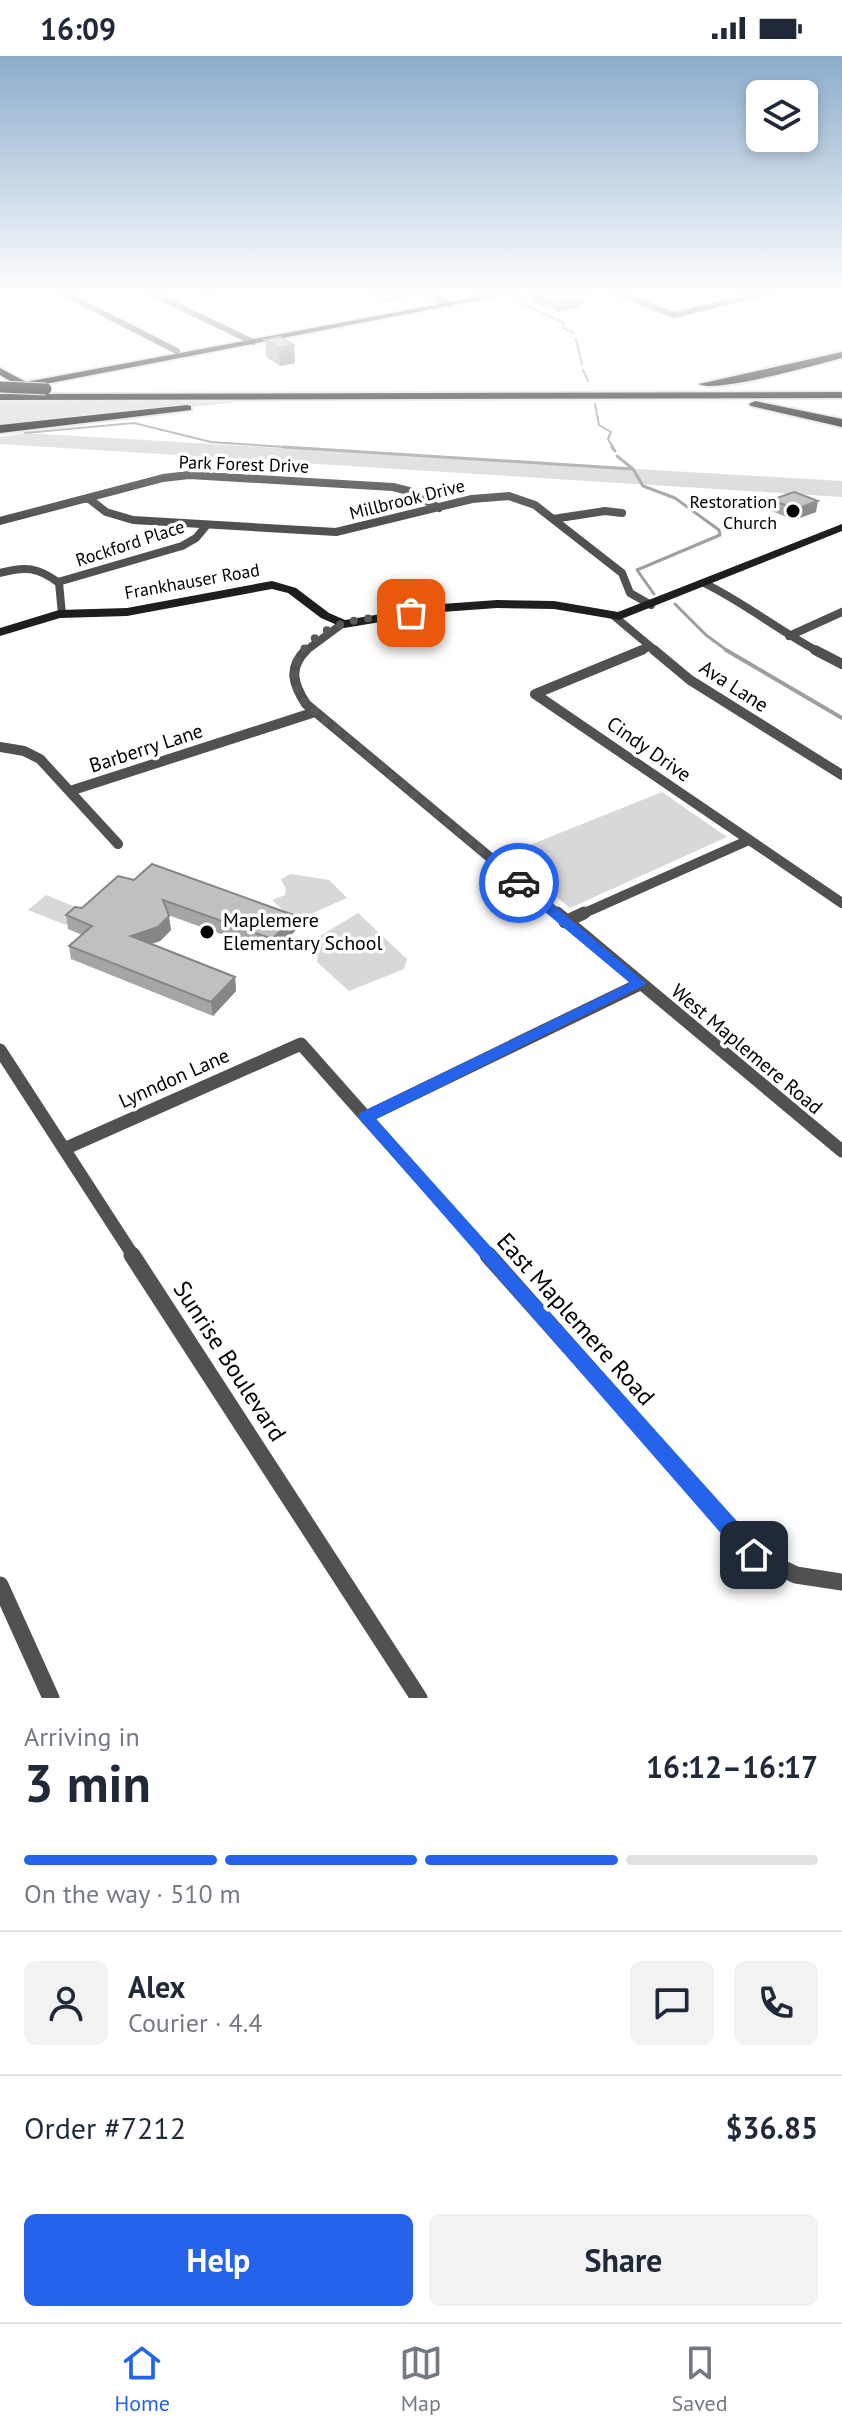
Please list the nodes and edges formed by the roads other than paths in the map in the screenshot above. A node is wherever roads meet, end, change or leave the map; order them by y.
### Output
1 (107, 368) edge
2 (119, 368) edge
3 (789, 368) edge
4 (0, 371) edge
5 (665, 386) junction
6 (0, 387) edge
7 (842, 387) edge
8 (22, 388) junction
9 (842, 395) edge
10 (651, 396) junction
11 (0, 397) edge
12 (423, 397) junction
13 (842, 423) edge
14 (0, 429) edge
15 (88, 498) junction
16 (439, 508) junction
17 (622, 513) dead end
18 (553, 519) junction
19 (0, 521) edge
20 (206, 526) junction
21 (842, 527) edge
22 (0, 573) edge
23 (58, 582) junction
24 (704, 583) junction
25 (651, 605) junction
26 (842, 612) edge
27 (62, 614) junction
28 (614, 616) junction
29 (342, 624) junction
30 (0, 632) edge
31 (789, 636) junction
32 (649, 647) junction
33 (842, 664) edge
34 (315, 712) junction
35 (0, 747) edge
36 (842, 775) edge
37 (70, 791) junction
38 (749, 840) junction
39 (118, 844) dead end
40 (842, 903) edge
41 (565, 922) junction
42 (640, 984) junction
43 (301, 1044) joint
44 (0, 1050) edge
45 (366, 1117) junction
46 (64, 1149) junction
47 (842, 1151) edge
48 (842, 1582) edge
49 (0, 1585) edge
50 (51, 1698) edge
51 (419, 1698) edge

1 - 8 main road
2 - 8 main road
3 - 5 highway
4 - 8 main road
5 - 6 highway, bridge
5 - 7 highway
6 - 8 main road
8 - 11 highway
8 - 12 highway
9 - 10 highway
10 - 12 highway
10 - 13 highway
12 - 14 highway
15 - 16 street, Park Forest Drive
15 - 19 street, Park Forest Drive
15 - 20 street, Millbrook Drive
16 - 18 street, Millbrook Drive
16 - 20 street, Millbrook Drive
17 - 18 street
18 - 25 street, Millbrook Drive
20 - 23 street, Rockford Place
21 - 24 street
22 - 23 street
23 - 27 street
24 - 25 street
24 - 31 street
25 - 28 street
26 - 31 street
27 - 29 street, Frankhauser Road
27 - 30 street, Frankhauser Road
28 - 29 street
28 - 32 street, Ava Lane
29 - 34 street, West Maplemere Road
31 - 33 street
32 - 36 street, Ava Lane
32 - 38 street, Cindy Drive
34 - 37 street, Barberry Lane
34 - 41 street, West Maplemere Road
35 - 37 street, Barberry Lane
37 - 39 street
38 - 40 street, Cindy Drive
38 - 41 street
41 - 42 street, West Maplemere Road
42 - 45 street
42 - 47 street, West Maplemere Road
43 - 45 street, East Maplemere Road
43 - 46 street, Lynndon Lane
44 - 46 street, Sunrise Boulevard
45 - 48 street, East Maplemere Road
46 - 51 street, Sunrise Boulevard
49 - 50 street

